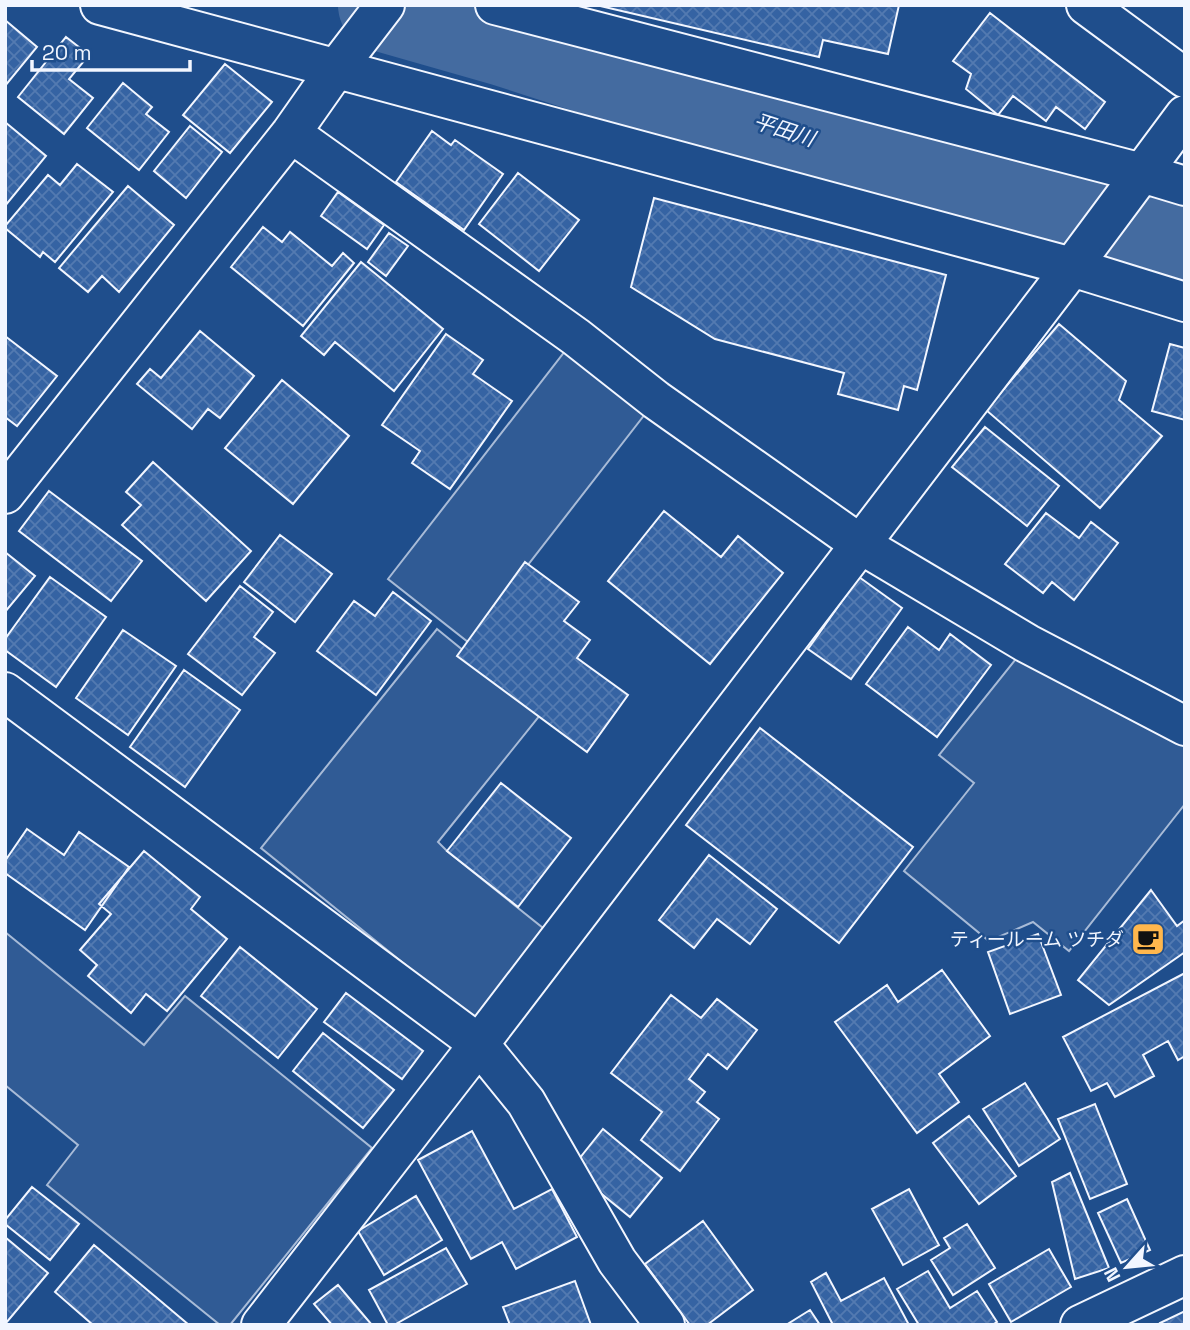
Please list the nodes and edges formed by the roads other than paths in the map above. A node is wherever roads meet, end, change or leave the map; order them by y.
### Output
1 (100, 5) edge
2 (385, 5) edge
3 (495, 5) edge
4 (1086, 5) edge
5 (336, 69) junction
6 (1185, 78) edge
7 (1185, 115) edge
8 (291, 133) junction
9 (1142, 173) junction
10 (1185, 186) edge
11 (1072, 267) junction
12 (1185, 302) edge
13 (5, 495) edge
14 (860, 544) junction
15 (5, 692) edge
16 (1185, 726) edge
17 (479, 1044) junction
18 (1185, 1275) edge
19 (261, 1325) edge
20 (665, 1325) edge
21 (1080, 1325) edge

1 - 5 street
2 - 5 street
3 - 9 street
4 - 6 street
5 - 8 street
5 - 11 street
7 - 9 street
8 - 13 street
8 - 14 street
9 - 10 street
9 - 11 street
11 - 12 street
11 - 14 street
14 - 16 street
14 - 17 street
15 - 17 street
17 - 19 street
17 - 20 street
18 - 21 street

